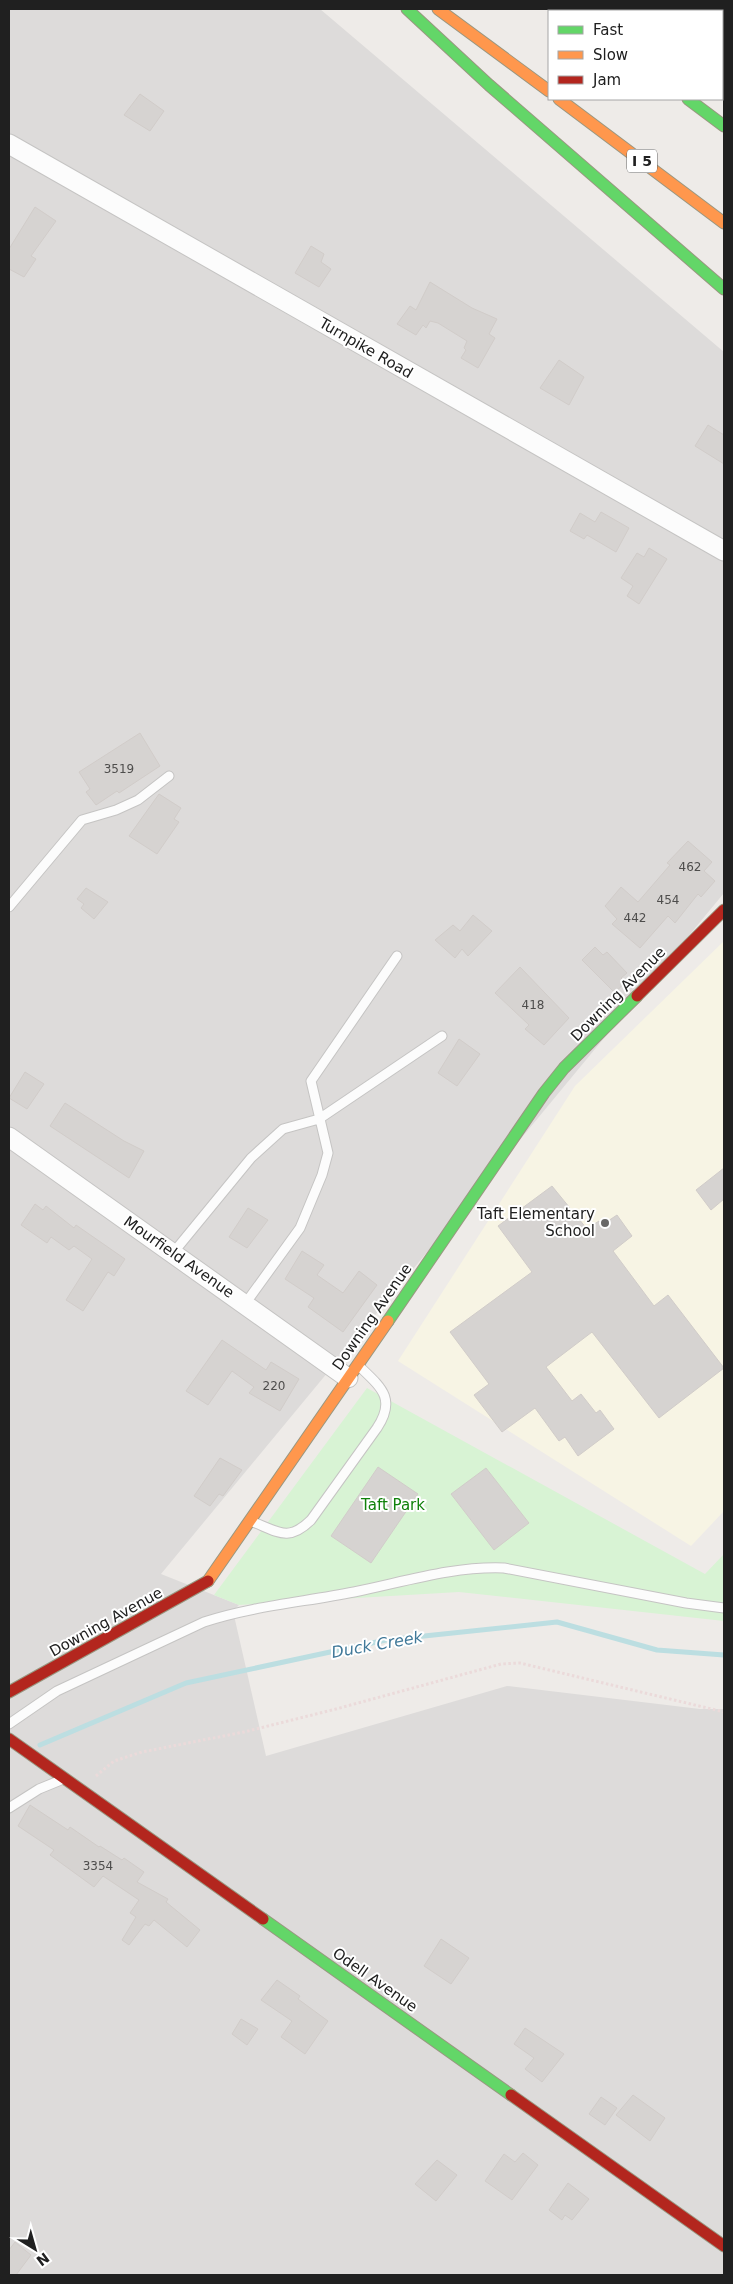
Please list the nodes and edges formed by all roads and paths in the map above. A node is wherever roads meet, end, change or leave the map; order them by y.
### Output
1 (407, 9) edge
2 (438, 9) edge
3 (548, 90) edge
4 (560, 100) edge
5 (689, 100) edge
6 (724, 126) edge
7 (9, 144) edge
8 (724, 223) edge
9 (724, 289) edge
10 (724, 551) edge
11 (169, 776) dead end
12 (9, 907) edge
13 (724, 910) edge
14 (397, 956) dead end
15 (442, 1036) dead end
16 (319, 1119) junction
17 (9, 1137) edge
18 (173, 1254) junction
19 (245, 1304) junction
20 (353, 1372) junction
21 (251, 1521) junction
22 (724, 1608) edge
23 (9, 1692) edge
24 (724, 1712) edge
25 (9, 1724) edge
26 (9, 1739) edge
27 (64, 1778) junction
28 (80, 1789) junction
29 (9, 1808) edge
30 (724, 2246) edge

1 - 9 main road
2 - 3 main road
4 - 8 main road, I 5
5 - 6 main road
7 - 10 street, Turnpike Road
11 - 12 lane
13 - 20 main road, Downing Avenue
14 - 16 lane
15 - 16 lane
16 - 18 lane
16 - 19 lane
17 - 18 street, Mourfield Avenue
18 - 19 street, Mourfield Avenue
19 - 20 street, Mourfield Avenue
20 - 21 main road, Downing Avenue
20 - 21 lane
21 - 23 main road, Downing Avenue
22 - 25 lane
24 - 28 path
26 - 27 main road, Odell Avenue
27 - 28 main road, Odell Avenue
27 - 29 lane
28 - 30 main road, Odell Avenue

